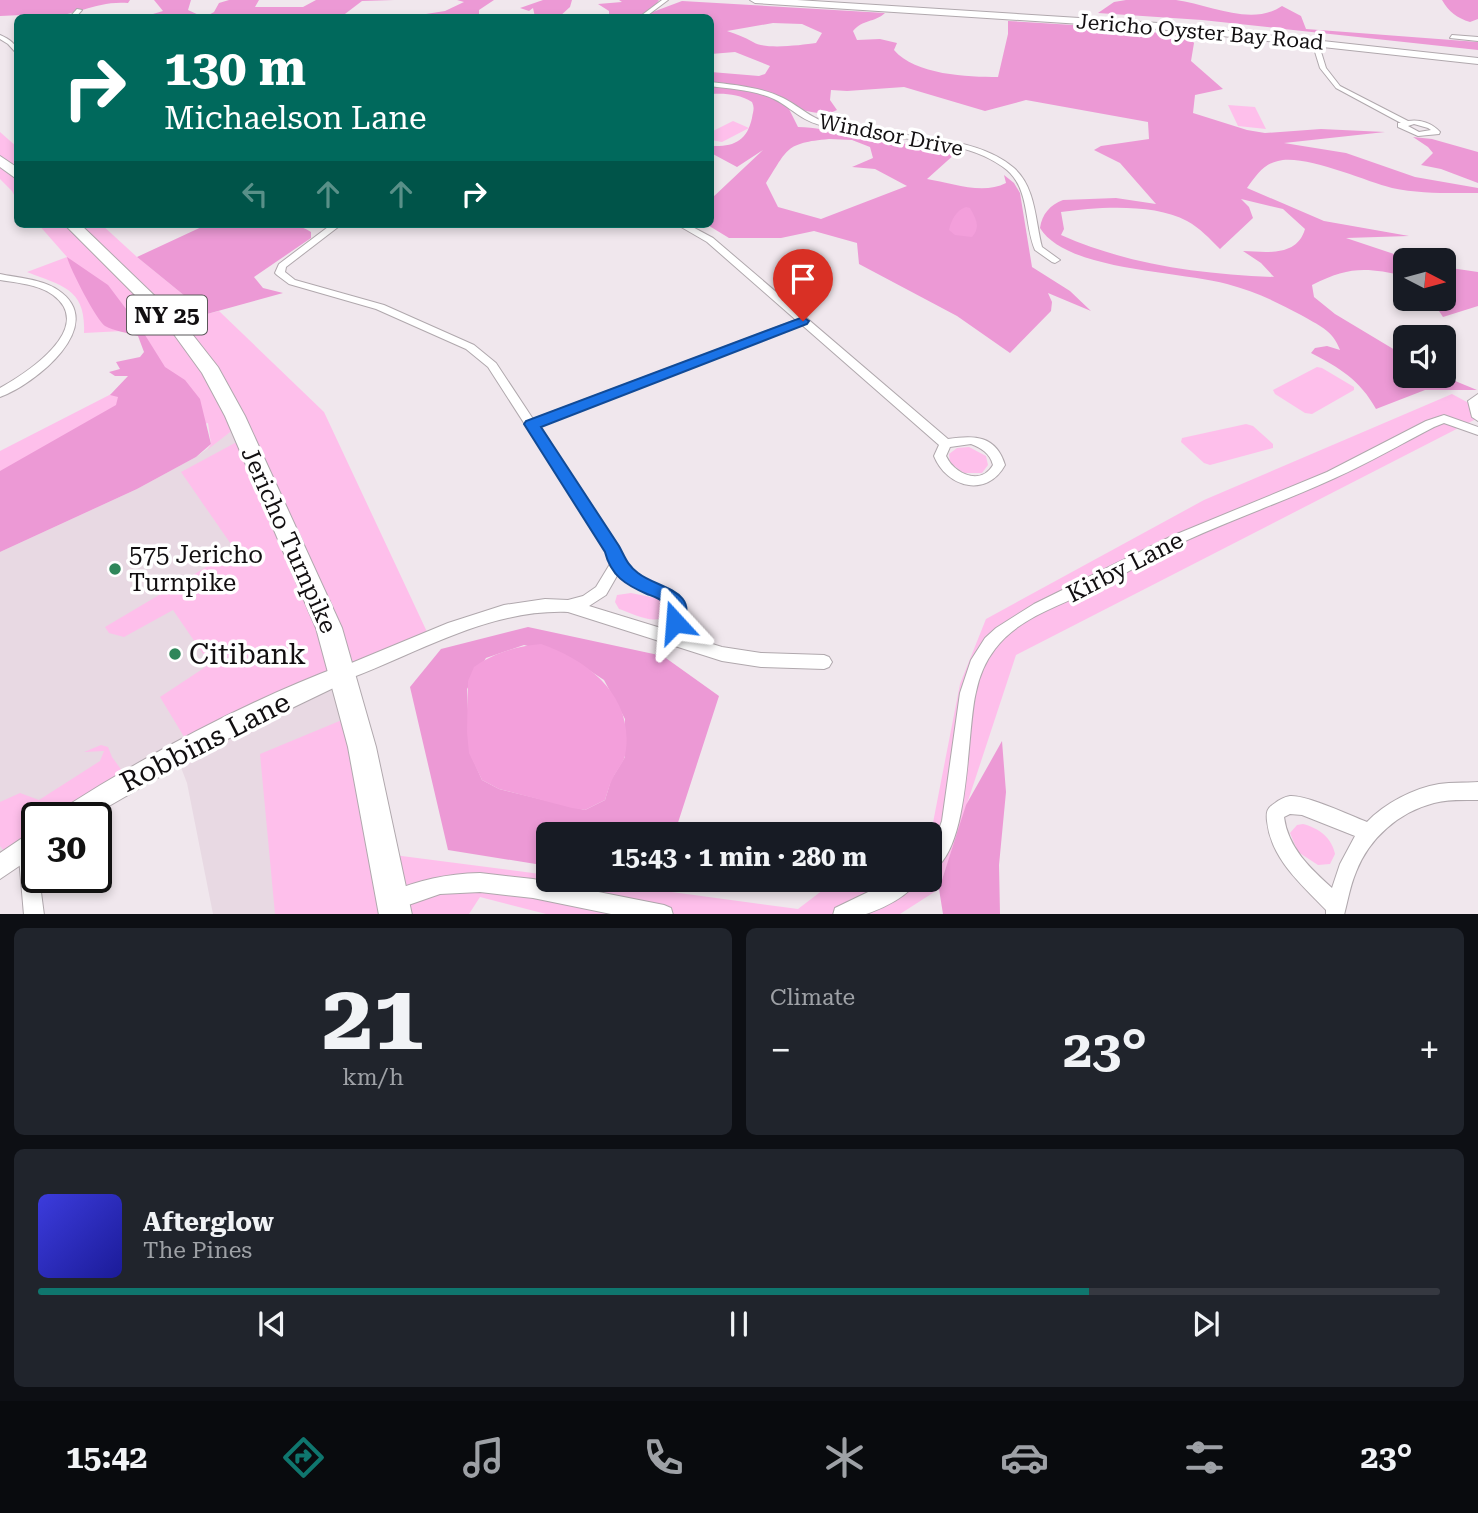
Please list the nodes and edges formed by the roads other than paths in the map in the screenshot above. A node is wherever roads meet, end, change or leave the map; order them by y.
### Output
1 (665, 0) edge
2 (755, 0) edge
3 (774, 0) edge
4 (809, 0) edge
5 (838, 0) edge
6 (79, 10) dead end
7 (75, 14) edge
8 (646, 14) edge
9 (1142, 22) junction
10 (0, 37) edge
11 (1452, 37) dead end
12 (1478, 39) edge
13 (14, 42) edge
14 (1315, 42) junction
15 (1478, 55) edge
16 (1478, 61) edge
17 (714, 85) edge
18 (1405, 122) dead end
19 (0, 160) edge
20 (14, 172) edge
21 (75, 228) edge
22 (333, 228) edge
23 (688, 228) edge
24 (1055, 260) dead end
25 (0, 277) edge
26 (803, 321) junction
27 (0, 393) edge
28 (1478, 398) edge
29 (1478, 417) edge
30 (532, 424) junction
31 (1478, 431) edge
32 (946, 444) junction
33 (617, 564) junction
34 (568, 606) junction
35 (668, 637) junction
36 (824, 662) dead end
37 (343, 674) junction
38 (1478, 791) edge
39 (94, 802) edge
40 (1368, 832) junction
41 (942, 844) edge
42 (21, 851) edge
43 (0, 867) edge
44 (892, 892) edge
45 (33, 893) edge
46 (395, 907) edge
47 (1336, 910) edge
48 (34, 914) edge
49 (659, 914) edge
50 (844, 914) edge

1 - 8 street
2 - 9 main road, Jericho Oyster Bay Road
3 - 4 main road
5 - 9 main road, Jericho Oyster Bay Road
6 - 7 street
9 - 14 main road, Jericho Oyster Bay Road
9 - 15 main road, Jericho Oyster Bay Road
10 - 13 street
11 - 12 street
14 - 16 main road, Jericho Oyster Bay Road
14 - 18 street
17 - 24 street, Windsor Drive
19 - 20 main road
21 - 37 main road, Jericho Turnpike / NY 25
22 - 30 street
23 - 26 street
25 - 27 street
26 - 30 street
26 - 32 street
28 - 29 street
30 - 33 street
31 - 41 street, Kirby Lane
32 - 32 street
33 - 34 street
33 - 35 street
34 - 35 street
34 - 37 street
35 - 36 street
37 - 39 street, Robbins Lane
37 - 46 main road, Jericho Turnpike / NY 25
38 - 40 street
40 - 47 street
40 - 47 street
42 - 43 street
44 - 50 street
45 - 48 street
46 - 49 street

